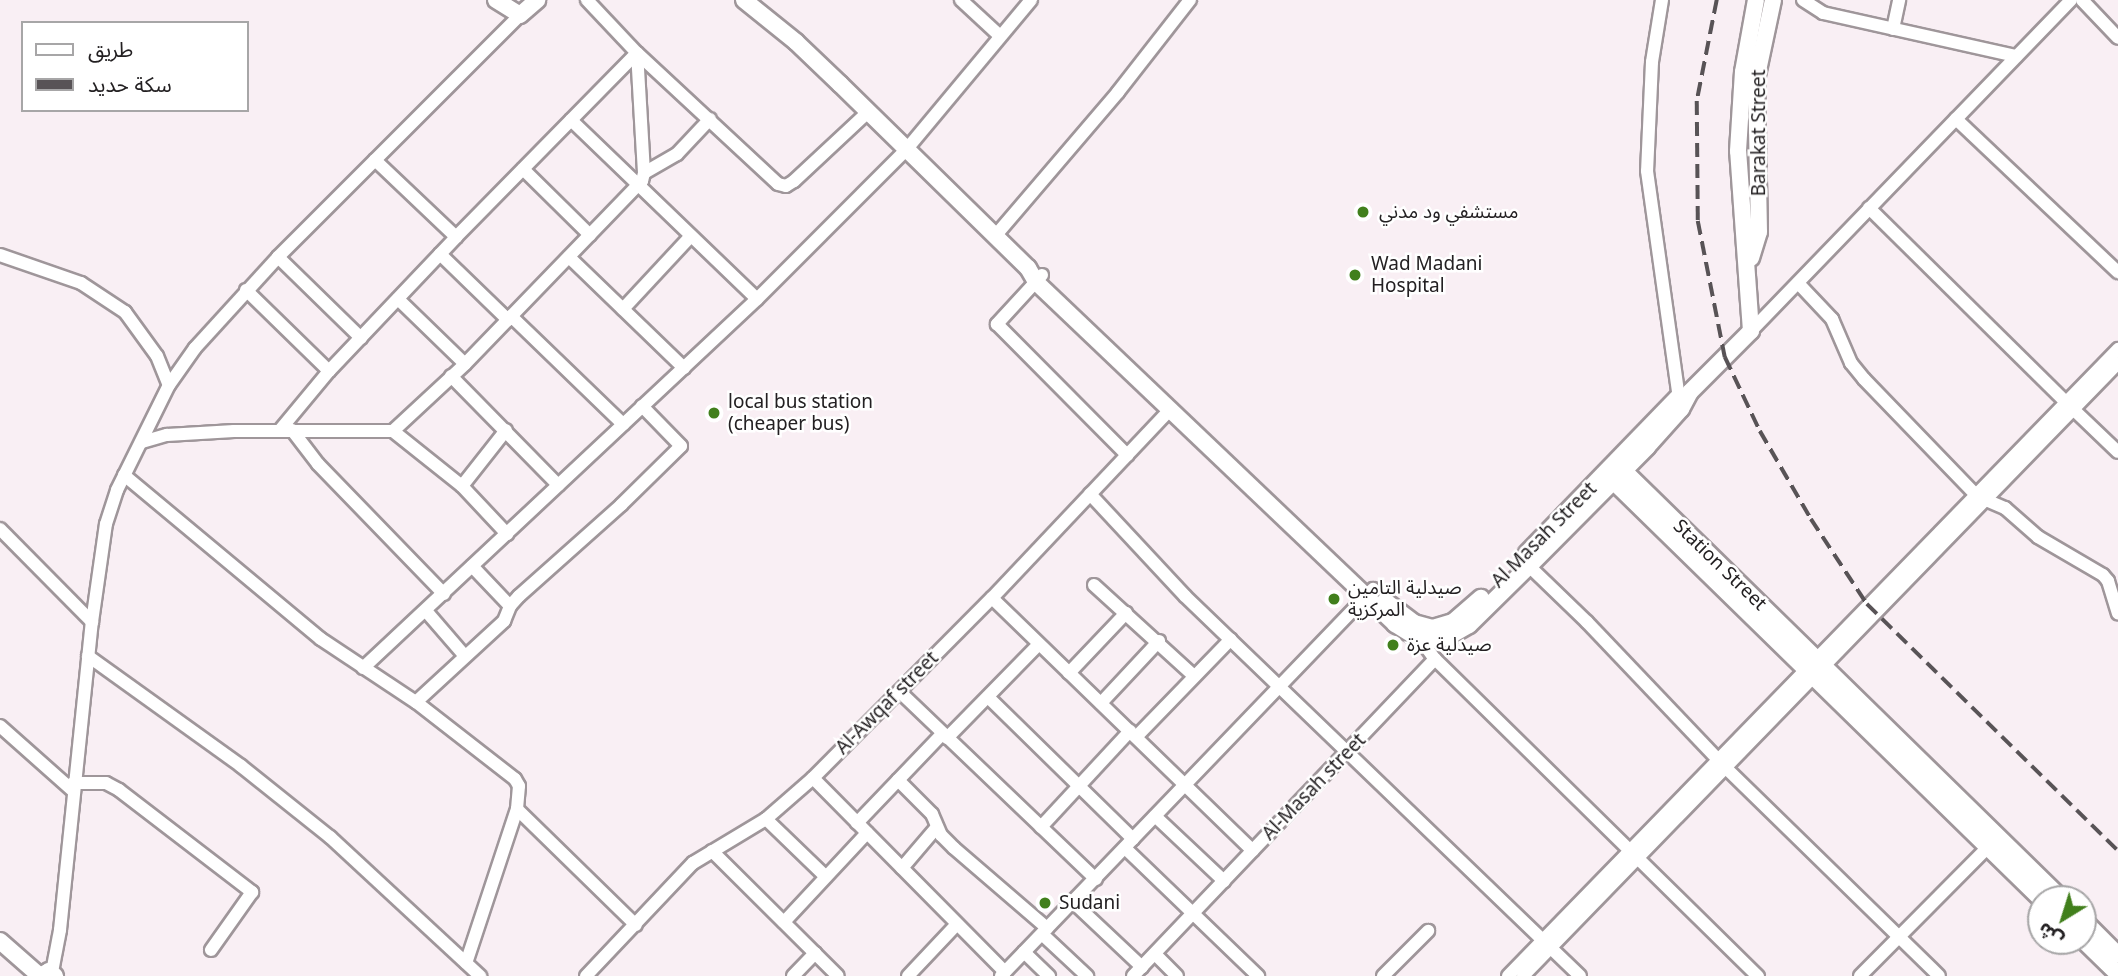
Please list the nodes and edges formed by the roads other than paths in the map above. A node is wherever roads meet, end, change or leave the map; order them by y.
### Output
1 (496, 0) edge
2 (537, 0) edge
3 (587, 0) edge
4 (744, 0) edge
5 (961, 0) edge
6 (1031, 0) edge
7 (1190, 0) edge
8 (1662, 0) edge
9 (1756, 0) edge
10 (1773, 0) edge
11 (1803, 0) edge
12 (1899, 0) edge
13 (2071, 0) edge
14 (2082, 0) edge
15 (520, 15) junction
16 (1893, 29) junction
17 (1000, 36) junction
18 (2118, 38) edge
19 (637, 53) junction
20 (2016, 56) junction
21 (868, 112) junction
22 (710, 119) junction
23 (1956, 119) junction
24 (571, 120) junction
25 (906, 150) junction
26 (375, 160) junction
27 (523, 169) junction
28 (644, 173) junction
29 (638, 186) junction
30 (1869, 208) junction
31 (590, 235) junction
32 (996, 235) junction
33 (456, 237) junction
34 (690, 237) junction
35 (440, 254) junction
36 (0, 255) edge
37 (278, 257) junction
38 (569, 257) junction
39 (1748, 267) junction
40 (2118, 272) edge
41 (1035, 275) junction
42 (1798, 283) junction
43 (246, 290) junction
44 (397, 299) junction
45 (757, 299) junction
46 (623, 309) junction
47 (510, 318) junction
48 (1751, 331) junction
49 (361, 338) junction
50 (2118, 349) edge
51 (465, 363) junction
52 (2118, 363) edge
53 (684, 368) junction
54 (329, 371) junction
55 (452, 376) junction
56 (169, 385) junction
57 (1683, 400) junction
58 (2070, 405) junction
59 (642, 406) junction
60 (1171, 409) junction
61 (623, 424) junction
62 (286, 430) junction
63 (506, 430) junction
64 (393, 431) junction
65 (142, 442) junction
66 (2118, 453) edge
67 (1127, 455) junction
68 (1227, 456) junction
69 (1615, 472) junction
70 (124, 475) junction
71 (558, 485) junction
72 (462, 486) junction
73 (1090, 494) junction
74 (1981, 497) junction
75 (0, 529) edge
76 (507, 534) junction
77 (472, 566) junction
78 (1529, 566) junction
79 (1094, 585) dead end
80 (1370, 593) junction
81 (444, 594) junction
82 (992, 597) junction
83 (510, 606) junction
84 (426, 611) junction
85 (1126, 613) junction
86 (2118, 614) edge
87 (92, 622) junction
88 (1422, 633) junction
89 (1231, 639) junction
90 (1159, 641) junction
91 (1038, 645) junction
92 (88, 656) junction
93 (464, 656) junction
94 (1435, 659) junction
95 (363, 668) junction
96 (1816, 668) junction
97 (1069, 673) junction
98 (1194, 676) junction
99 (1279, 685) junction
100 (900, 692) junction
101 (988, 697) junction
102 (415, 702) junction
103 (1101, 702) junction
104 (0, 726) edge
105 (1133, 734) junction
106 (944, 736) junction
107 (1349, 751) junction
108 (1717, 759) junction
109 (1727, 769) junction
110 (813, 778) junction
111 (898, 780) junction
112 (1079, 785) junction
113 (73, 786) junction
114 (1182, 786) junction
115 (517, 809) junction
116 (1155, 816) junction
117 (766, 819) junction
118 (857, 823) junction
119 (937, 827) junction
120 (1041, 827) junction
121 (867, 833) junction
122 (1129, 843) junction
123 (1993, 843) junction
124 (712, 851) junction
125 (1253, 851) junction
126 (1635, 853) junction
127 (902, 868) junction
128 (826, 877) junction
129 (1096, 878) junction
130 (1224, 881) junction
131 (2029, 885) edge
132 (2045, 885) edge
133 (1073, 902) junction
134 (1193, 914) junction
135 (784, 922) junction
136 (957, 924) junction
137 (636, 925) junction
138 (1045, 931) junction
139 (1428, 931) dead end
140 (2097, 934) edge
141 (1898, 936) junction
142 (0, 941) edge
143 (1547, 944) junction
144 (211, 950) dead end
145 (1024, 952) junction
146 (815, 953) junction
147 (1155, 954) junction
148 (2097, 954) edge
149 (2118, 954) edge
150 (466, 963) junction
151 (1138, 972) edge
152 (1003, 974) edge
153 (2118, 974) edge
154 (47, 975) edge
155 (480, 976) edge
156 (586, 976) edge
157 (793, 976) edge
158 (838, 976) edge
159 (908, 976) edge
160 (1049, 976) edge
161 (1087, 976) edge
162 (1177, 976) edge
163 (1258, 976) edge
164 (1383, 976) edge
165 (1508, 976) edge
166 (1523, 976) edge
167 (1580, 976) edge
168 (1758, 976) edge
169 (1860, 976) edge
170 (1939, 976) edge

1 - 15 main road
2 - 15 main road
3 - 19 street
4 - 21 main road
5 - 17 street
6 - 17 street
7 - 32 street
8 - 57 street
9 - 39 main road, Barakat Street
10 - 39 main road, Barakat Street
11 - 16 street
12 - 16 street
13 - 20 street
14 - 18 street
15 - 26 street
16 - 20 street
17 - 25 street
19 - 22 street
19 - 24 street
19 - 28 street
20 - 23 street
21 - 22 street
21 - 25 main road
22 - 28 street
23 - 30 street
23 - 40 street
24 - 27 street
24 - 29 street
25 - 32 main road
25 - 45 street
26 - 33 street
26 - 37 street
27 - 31 street
27 - 33 street
28 - 29 street
29 - 31 street
29 - 34 street
30 - 42 street
30 - 58 street
31 - 38 street
32 - 41 main road
33 - 35 street
34 - 45 street
34 - 46 street
35 - 44 street
35 - 47 street
36 - 56 street
37 - 43 street
37 - 49 street
38 - 46 street
38 - 47 street
39 - 48 main road, Barakat Street
41 - 60 main road
41 - 67 street
41 - 68 main road
42 - 48 street
42 - 74 street
43 - 54 street
43 - 56 street
44 - 49 street
44 - 51 street
45 - 53 street
46 - 53 street
47 - 51 street
47 - 61 street
48 - 57 main road
49 - 54 street
50 - 58 street
51 - 55 street
52 - 58 street
53 - 59 street
54 - 62 street
55 - 63 street
55 - 64 street
56 - 65 street
57 - 69 main road
58 - 66 street
58 - 74 street
59 - 61 street
59 - 83 street
60 - 67 street, Al-Awqaf street
60 - 68 main road
61 - 71 street
62 - 64 street
62 - 65 street
62 - 81 street
63 - 71 street
63 - 72 street
64 - 72 street
65 - 70 street
67 - 73 street, Al-Awqaf street
68 - 80 main road
69 - 78 main road, Al Masah Street
69 - 88 main road, Al Masah Street
69 - 96 main road, Station Street
70 - 87 street
70 - 95 street
71 - 76 street
72 - 76 street
73 - 82 street, Al-Awqaf street
73 - 89 street
74 - 86 street
74 - 96 street
75 - 87 street
76 - 77 street
77 - 81 street
77 - 83 street
78 - 88 main road, Al Masah Street
78 - 108 street
79 - 85 street
80 - 88 main road
80 - 99 street
81 - 84 street
82 - 91 street
82 - 100 street, Al-Awqaf street
83 - 93 street
84 - 93 street
84 - 95 street
85 - 90 street
85 - 97 street
87 - 92 street
88 - 94 street
89 - 98 street
89 - 99 street
90 - 98 street
90 - 103 street
91 - 97 street
91 - 101 street
92 - 113 street
92 - 150 street
93 - 102 street
94 - 107 street, Al-Masah street
94 - 126 street
95 - 102 street
96 - 108 street
96 - 109 street
96 - 123 main road, Station Street
97 - 103 street
98 - 105 street
99 - 107 street
99 - 114 street
100 - 106 street
100 - 110 street, Al-Awqaf street
101 - 106 street
101 - 112 street
102 - 115 street
103 - 105 street
104 - 113 street
105 - 112 street
105 - 114 street
106 - 111 street
106 - 120 street
107 - 125 street, Al-Masah street
107 - 143 street
108 - 109 street
108 - 126 street
109 - 126 street
109 - 141 street
110 - 117 street, Al-Awqaf street
110 - 118 street
111 - 118 street
111 - 119 street
112 - 120 street
112 - 122 street
113 - 144 street
113 - 154 street
114 - 116 street
114 - 125 street
115 - 137 street
115 - 150 street
116 - 122 street
116 - 130 street
117 - 124 street, Al-Awqaf street
117 - 128 street
118 - 121 street
119 - 127 street
119 - 138 street
120 - 129 street
121 - 127 street
121 - 128 street
122 - 129 street
122 - 134 street
123 - 131 main road
123 - 132 main road
123 - 141 street
124 - 135 street
124 - 137 street, Al-Awqaf street
125 - 130 street, Al-Masah street
126 - 143 street
126 - 168 street
127 - 136 street
128 - 135 street
129 - 133 street
130 - 134 street, Al-Masah street
133 - 138 street
133 - 151 street
134 - 147 street, Al-Masah street
134 - 163 street
135 - 146 street
136 - 152 street
136 - 159 street
137 - 156 street, Al-Awqaf street
138 - 145 street
138 - 161 street
139 - 164 street
140 - 149 main road
141 - 169 street
141 - 170 street
142 - 154 main road
143 - 165 street
143 - 166 street
143 - 167 street
145 - 152 street
145 - 160 street
146 - 157 street
146 - 158 street
147 - 151 street, Al-Masah street
147 - 162 street
148 - 153 main road
150 - 155 street

